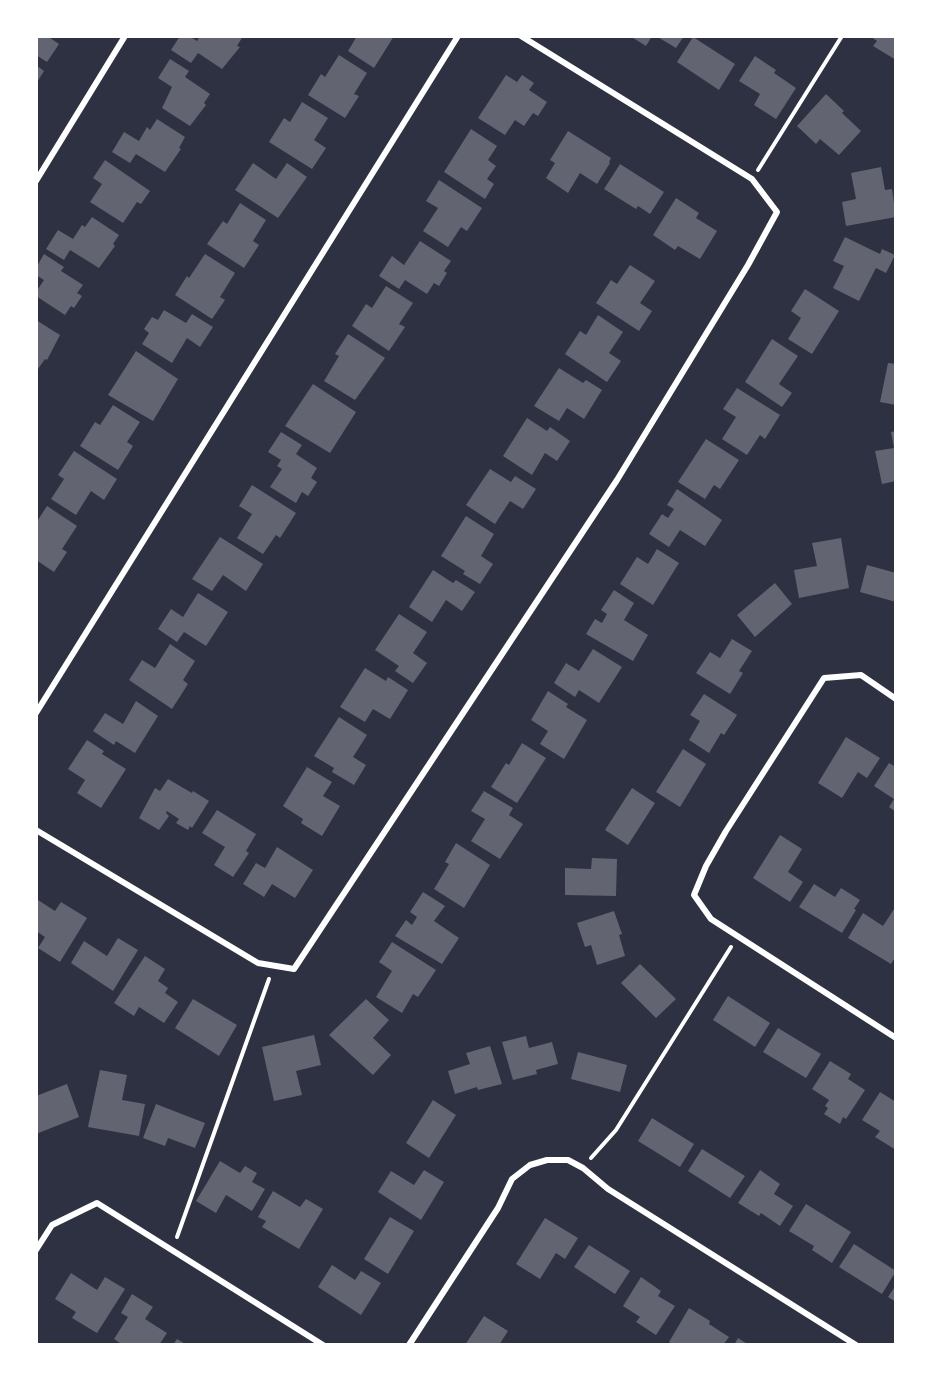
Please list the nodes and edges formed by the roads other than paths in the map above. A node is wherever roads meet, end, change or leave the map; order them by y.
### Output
1 (125, 36) edge
2 (458, 36) edge
3 (520, 36) edge
4 (36, 181) edge
5 (896, 699) edge
6 (36, 713) edge
7 (36, 830) edge
8 (896, 1038) edge
9 (36, 1250) edge
10 (323, 1345) edge
11 (409, 1345) edge
12 (856, 1345) edge

1 - 4 street
2 - 6 street
3 - 7 street
5 - 8 street
9 - 10 street
11 - 12 street

